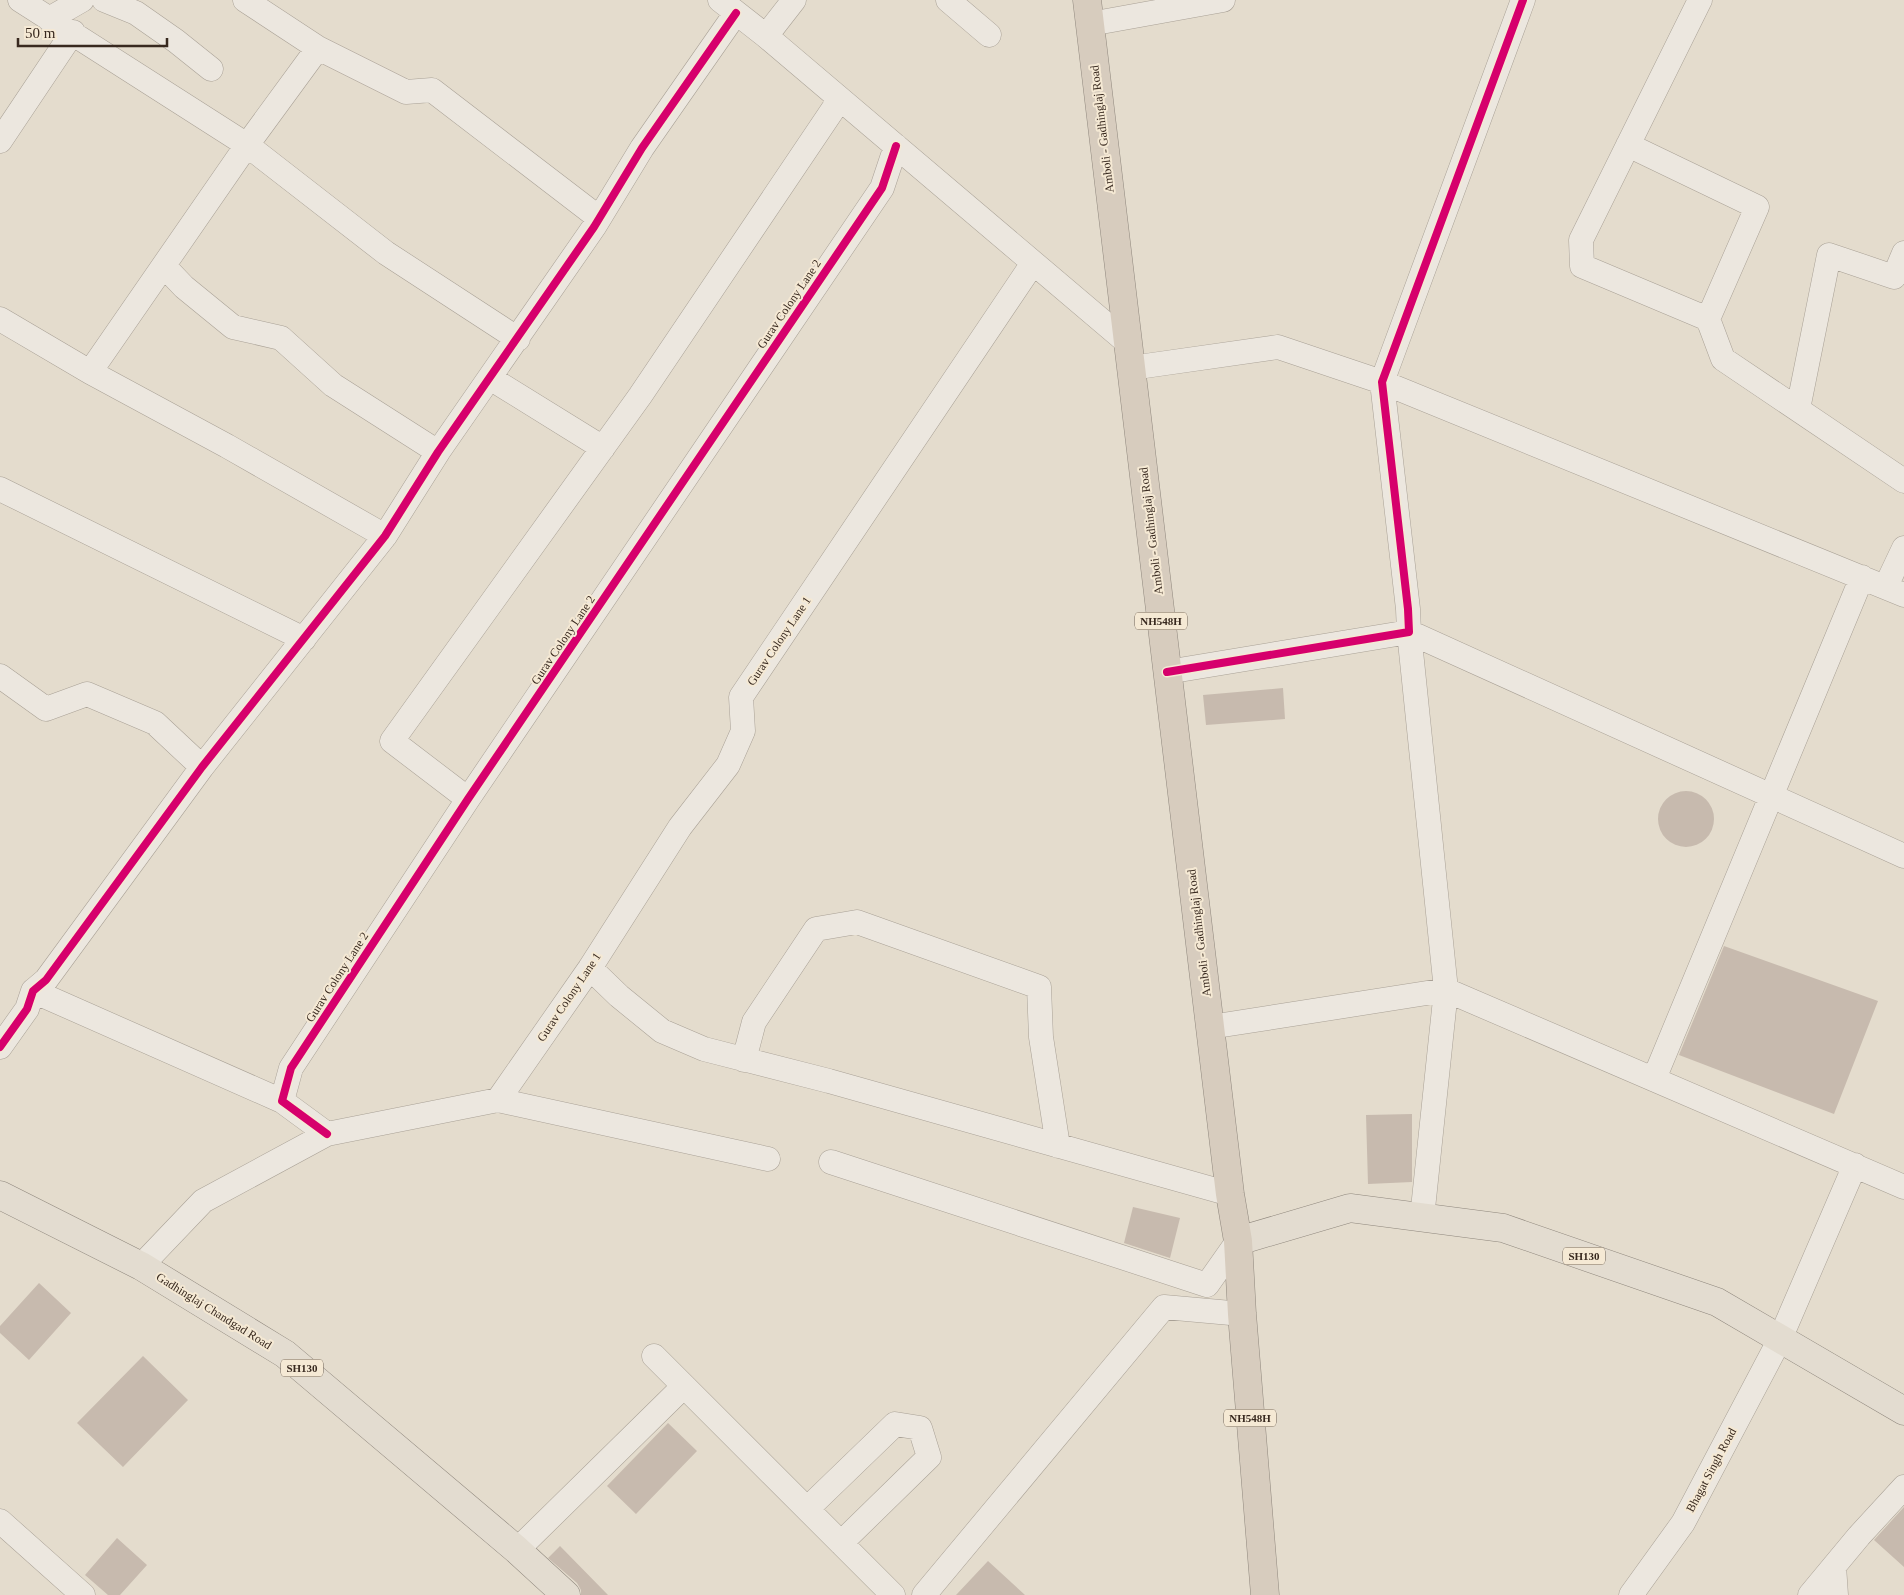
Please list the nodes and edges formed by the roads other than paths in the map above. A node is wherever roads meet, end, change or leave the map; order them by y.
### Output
1 (20, 0) edge
2 (82, 0) edge
3 (104, 0) edge
4 (245, 0) edge
5 (794, 0) edge
6 (948, 0) edge
7 (1223, 0) edge
8 (1523, 0) edge
9 (1700, 0) edge
10 (728, 6) edge
11 (1088, 12) edge
12 (50, 19) junction
13 (73, 32) junction
14 (989, 35) dead end
15 (766, 36) junction
16 (318, 48) junction
17 (211, 69) dead end
18 (840, 98) junction
19 (0, 141) edge
20 (247, 145) junction
21 (1628, 145) junction
22 (896, 146) junction
23 (599, 218) junction
24 (1904, 253) edge
25 (1033, 263) junction
26 (164, 266) junction
27 (0, 319) edge
28 (1708, 319) junction
29 (518, 339) junction
30 (1129, 356) junction
31 (90, 372) junction
32 (490, 378) junction
33 (1382, 382) junction
34 (1798, 409) junction
35 (603, 448) junction
36 (438, 452) junction
37 (1904, 481) edge
38 (0, 489) edge
39 (385, 536) junction
40 (1904, 548) edge
41 (1862, 577) junction
42 (1895, 591) edge
43 (1409, 632) junction
44 (304, 639) junction
45 (1167, 672) junction
46 (0, 676) edge
47 (202, 767) junction
48 (1771, 796) junction
49 (468, 799) junction
50 (1904, 856) edge
51 (590, 968) junction
52 (1446, 990) junction
53 (33, 991) junction
54 (1210, 1027) junction
55 (0, 1046) edge
56 (744, 1060) junction
57 (1654, 1079) junction
58 (498, 1100) junction
59 (282, 1101) junction
60 (327, 1134) junction
61 (1058, 1146) junction
62 (768, 1159) dead end
63 (831, 1162) dead end
64 (1855, 1165) junction
65 (1904, 1186) edge
66 (1230, 1194) junction
67 (0, 1196) edge
68 (1422, 1218) junction
69 (1238, 1241) junction
70 (141, 1266) junction
71 (1242, 1314) junction
72 (1780, 1339) junction
73 (654, 1356) dead end
74 (684, 1386) junction
75 (1904, 1411) edge
76 (1904, 1487) edge
77 (807, 1510) junction
78 (0, 1521) edge
79 (841, 1543) junction
80 (517, 1550) junction
81 (1834, 1566) junction
82 (83, 1595) edge
83 (566, 1595) edge
84 (893, 1595) edge
85 (924, 1595) edge
86 (1265, 1595) edge
87 (1631, 1595) edge
88 (1810, 1595) edge
89 (1836, 1595) edge

1 - 12 street
2 - 12 street
3 - 17 street
4 - 16 street
5 - 15 street
6 - 14 street
7 - 11 street
8 - 33 street
9 - 21 street
10 - 15 street
10 - 23 street
11 - 30 highway, Amboli - Gadhinglaj Road / NH548H
12 - 13 street
13 - 19 street
13 - 20 street
15 - 18 street
16 - 20 street
16 - 23 street
18 - 22 street
18 - 35 street
20 - 26 street
20 - 29 street
21 - 28 street
21 - 28 street
22 - 25 street
22 - 49 street, Gurav Colony Lane 2
23 - 29 street
24 - 34 street
25 - 30 street
25 - 51 street, Gurav Colony Lane 1
26 - 31 street
26 - 36 street
27 - 31 street
28 - 34 street
29 - 32 street
30 - 33 street
30 - 45 highway, Amboli - Gadhinglaj Road / NH548H
31 - 39 street
32 - 35 street
32 - 36 street
33 - 41 street
33 - 43 street
34 - 37 street
35 - 49 street
36 - 39 street
38 - 44 street
39 - 44 street
40 - 42 street
41 - 42 street
41 - 48 street
43 - 45 street
43 - 48 street
43 - 52 street
44 - 47 street
45 - 54 highway, Amboli - Gadhinglaj Road / NH548H
46 - 47 street
47 - 53 street
48 - 50 street
48 - 57 street
49 - 59 street, Gurav Colony Lane 2
51 - 56 street
51 - 58 street, Gurav Colony Lane 1
52 - 54 street
52 - 57 street
52 - 68 street
53 - 55 street
53 - 59 street
54 - 66 highway, Amboli - Gadhinglaj Road / NH548H
56 - 61 street
56 - 61 street
57 - 64 street
58 - 60 street
58 - 62 street
59 - 60 street
60 - 70 street
61 - 66 street
63 - 69 street
64 - 65 street
64 - 72 street, Bhagat Singh Road
66 - 69 highway, Amboli - Gadhinglaj Road / NH548H
67 - 70 main road, Gadhinglaj Chandgad Road / SH130
68 - 69 main road, SH130
68 - 72 main road, SH130
69 - 71 highway, NH548H
70 - 80 main road, Gadhinglaj Chandgad Road / SH130
71 - 85 street
71 - 86 highway, NH548H
72 - 75 main road, SH130
72 - 87 street, Bhagat Singh Road
73 - 74 street
74 - 77 street
74 - 80 street
76 - 81 street
77 - 79 street
77 - 79 street
78 - 82 street
79 - 84 street
80 - 83 main road, Gadhinglaj Chandgad Road / SH130
81 - 88 street
81 - 89 street

